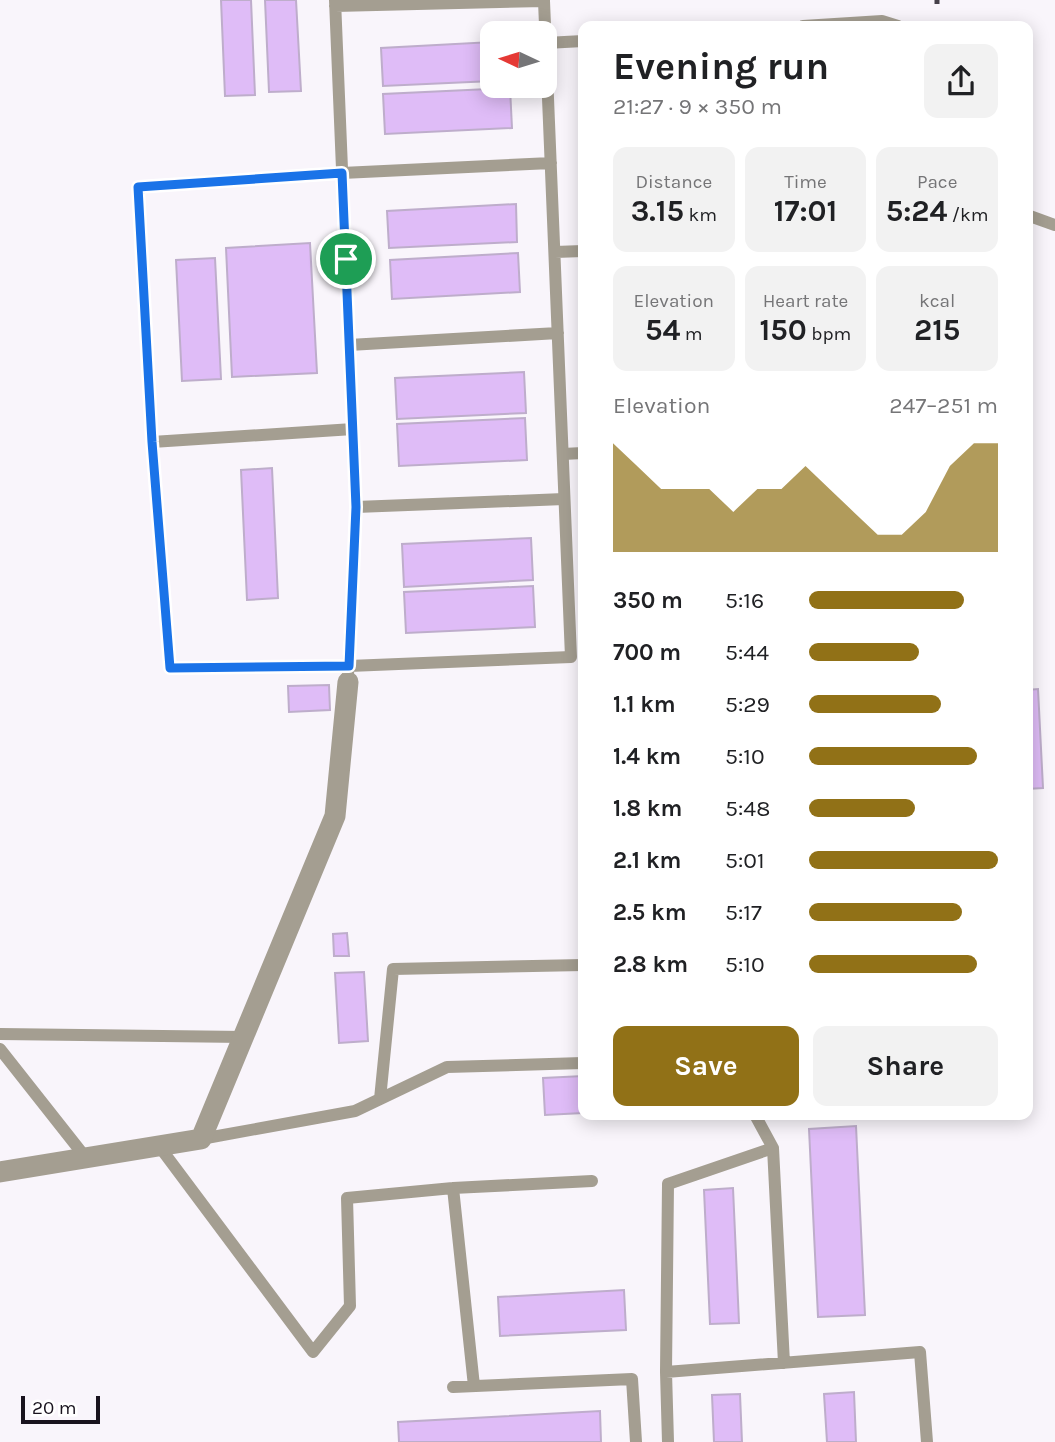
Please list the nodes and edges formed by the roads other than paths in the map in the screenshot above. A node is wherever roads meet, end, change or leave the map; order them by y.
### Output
1 (335, 3) edge
2 (545, 21) edge
3 (578, 41) edge
4 (557, 42) edge
5 (548, 98) edge
6 (551, 163) junction
7 (342, 173) junction
8 (1033, 217) edge
9 (1055, 225) edge
10 (578, 251) edge
11 (555, 253) junction
12 (558, 333) junction
13 (349, 345) junction
14 (353, 429) junction
15 (152, 442) junction
16 (578, 453) edge
17 (563, 454) junction
18 (564, 499) junction
19 (356, 507) junction
20 (348, 674) junction
21 (578, 965) edge
22 (0, 1034) edge
23 (244, 1037) junction
24 (0, 1049) edge
25 (578, 1063) edge
26 (380, 1099) junction
27 (758, 1120) edge
28 (201, 1139) junction
29 (159, 1146) junction
30 (774, 1148) junction
31 (86, 1157) junction
32 (0, 1172) edge
33 (592, 1181) dead end
34 (453, 1188) junction
35 (784, 1363) junction
36 (666, 1372) junction
37 (474, 1386) junction
38 (453, 1387) dead end
39 (636, 1442) edge
40 (668, 1442) edge
41 (927, 1442) edge

1 - 2 lane
1 - 7 lane
3 - 4 lane
5 - 6 lane
6 - 7 lane
6 - 11 lane
7 - 13 lane
7 - 15 lane
8 - 9 lane
10 - 11 lane
11 - 12 lane
12 - 13 lane
12 - 17 lane
13 - 14 lane
14 - 15 lane
14 - 19 lane
15 - 20 lane
16 - 17 lane
17 - 18 lane
18 - 19 lane
18 - 20 lane
19 - 20 lane
20 - 23 street
21 - 26 lane
22 - 23 lane
23 - 28 street
24 - 31 lane
25 - 26 lane
26 - 28 lane
27 - 30 lane
28 - 29 street
29 - 31 street
29 - 34 lane
30 - 35 lane
30 - 36 lane
31 - 32 street
33 - 34 lane
34 - 37 lane
35 - 36 lane
35 - 41 lane
36 - 40 lane
37 - 38 lane
37 - 39 lane

